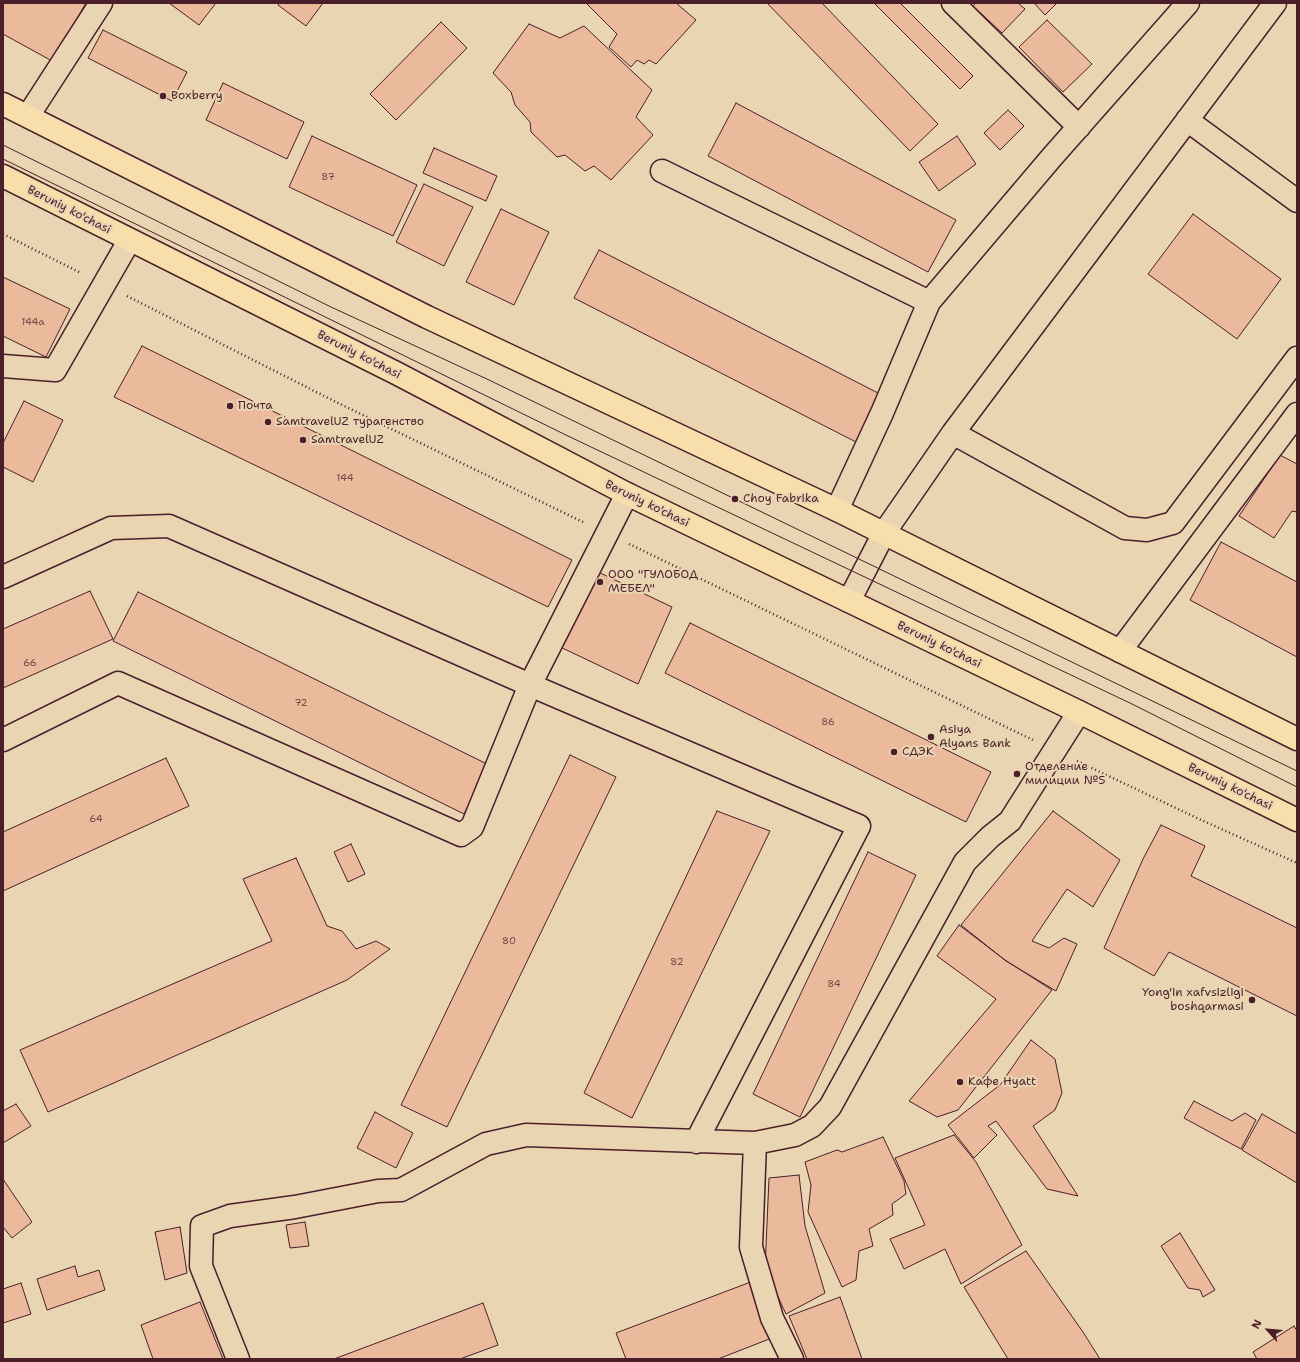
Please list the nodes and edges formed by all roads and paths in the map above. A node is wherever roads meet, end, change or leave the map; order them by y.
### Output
1 (101, 3) edge
2 (953, 3) edge
3 (1188, 3) edge
4 (1275, 3) edge
5 (3, 104) edge
6 (28, 116) junction
7 (1187, 120) junction
8 (1079, 127) junction
9 (662, 171) dead end
10 (3, 176) edge
11 (1297, 201) edge
12 (3, 234) edge
13 (129, 241) junction
14 (104, 285) junction
15 (929, 302) junction
16 (1297, 358) edge
17 (3, 366) edge
18 (1297, 414) edge
19 (953, 433) junction
20 (627, 494) junction
21 (837, 510) junction
22 (607, 533) junction
23 (884, 533) junction
24 (3, 577) edge
25 (849, 601) junction
26 (1120, 651) junction
27 (530, 686) junction
28 (1079, 712) junction
29 (1297, 739) edge
30 (3, 740) edge
31 (1034, 740) dead end
32 (1075, 760) dead end
33 (1297, 820) edge
34 (1297, 863) edge
35 (696, 1142) junction
36 (755, 1143) junction
37 (238, 1359) edge
38 (792, 1359) edge

1 - 6 street
2 - 8 street
3 - 8 street
4 - 7 street
5 - 6 main road
6 - 21 main road
7 - 11 street
7 - 19 street
8 - 15 street
9 - 15 street
10 - 13 main road, Beruniy ko'chasi
12 - 14 path
13 - 14 street
13 - 20 main road, Beruniy ko'chasi
14 - 17 street
14 - 22 path
15 - 21 street
16 - 19 street
18 - 26 street
19 - 23 street
20 - 22 street
20 - 25 main road, Beruniy ko'chasi
21 - 23 main road
22 - 27 street
22 - 31 path
23 - 25 street
23 - 26 main road
24 - 27 street
25 - 28 main road, Beruniy ko'chasi
26 - 29 main road
27 - 30 street
27 - 35 street
28 - 33 main road, Beruniy ko'chasi
28 - 36 street
32 - 34 path
35 - 36 street
35 - 37 street
36 - 38 street

